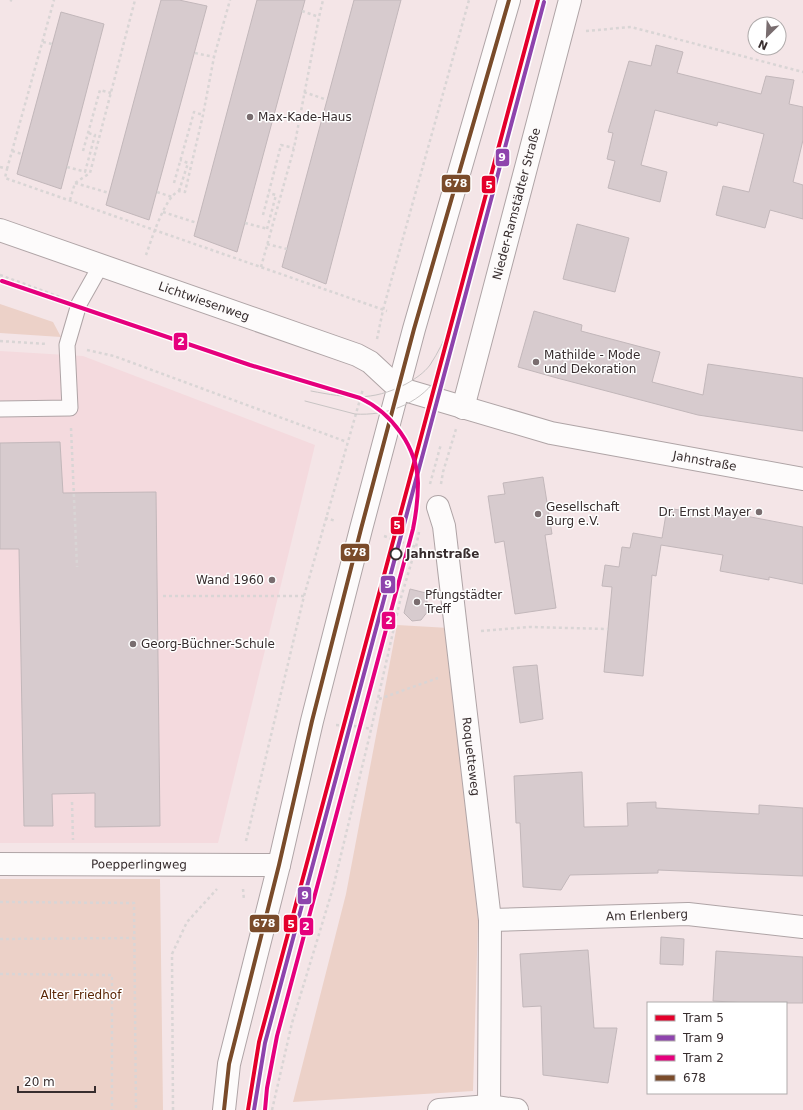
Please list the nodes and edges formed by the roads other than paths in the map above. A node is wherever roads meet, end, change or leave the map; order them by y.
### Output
1 (509, 0) edge
2 (570, 0) edge
3 (0, 230) edge
4 (101, 265) junction
5 (398, 388) junction
6 (463, 408) junction
7 (0, 409) edge
8 (803, 478) edge
9 (438, 507) road end
10 (0, 864) edge
11 (279, 865) junction
12 (490, 920) junction
13 (803, 927) edge
14 (489, 1108) edge
15 (224, 1110) edge
16 (439, 1110) edge
17 (516, 1110) edge

1 - 5 street
2 - 6 street, Nieder-Ramstädter Straße
3 - 4 street, Lichtwiesenweg
4 - 5 street, Lichtwiesenweg
4 - 7 lane
5 - 6 street, Jahnstraße
5 - 11 street
6 - 8 street, Jahnstraße
9 - 12 street, Roquetteweg
10 - 11 street, Poepperlingweg
11 - 15 street
12 - 13 street, Am Erlenberg
12 - 14 street, Roquetteweg
14 - 16 street
14 - 17 street

